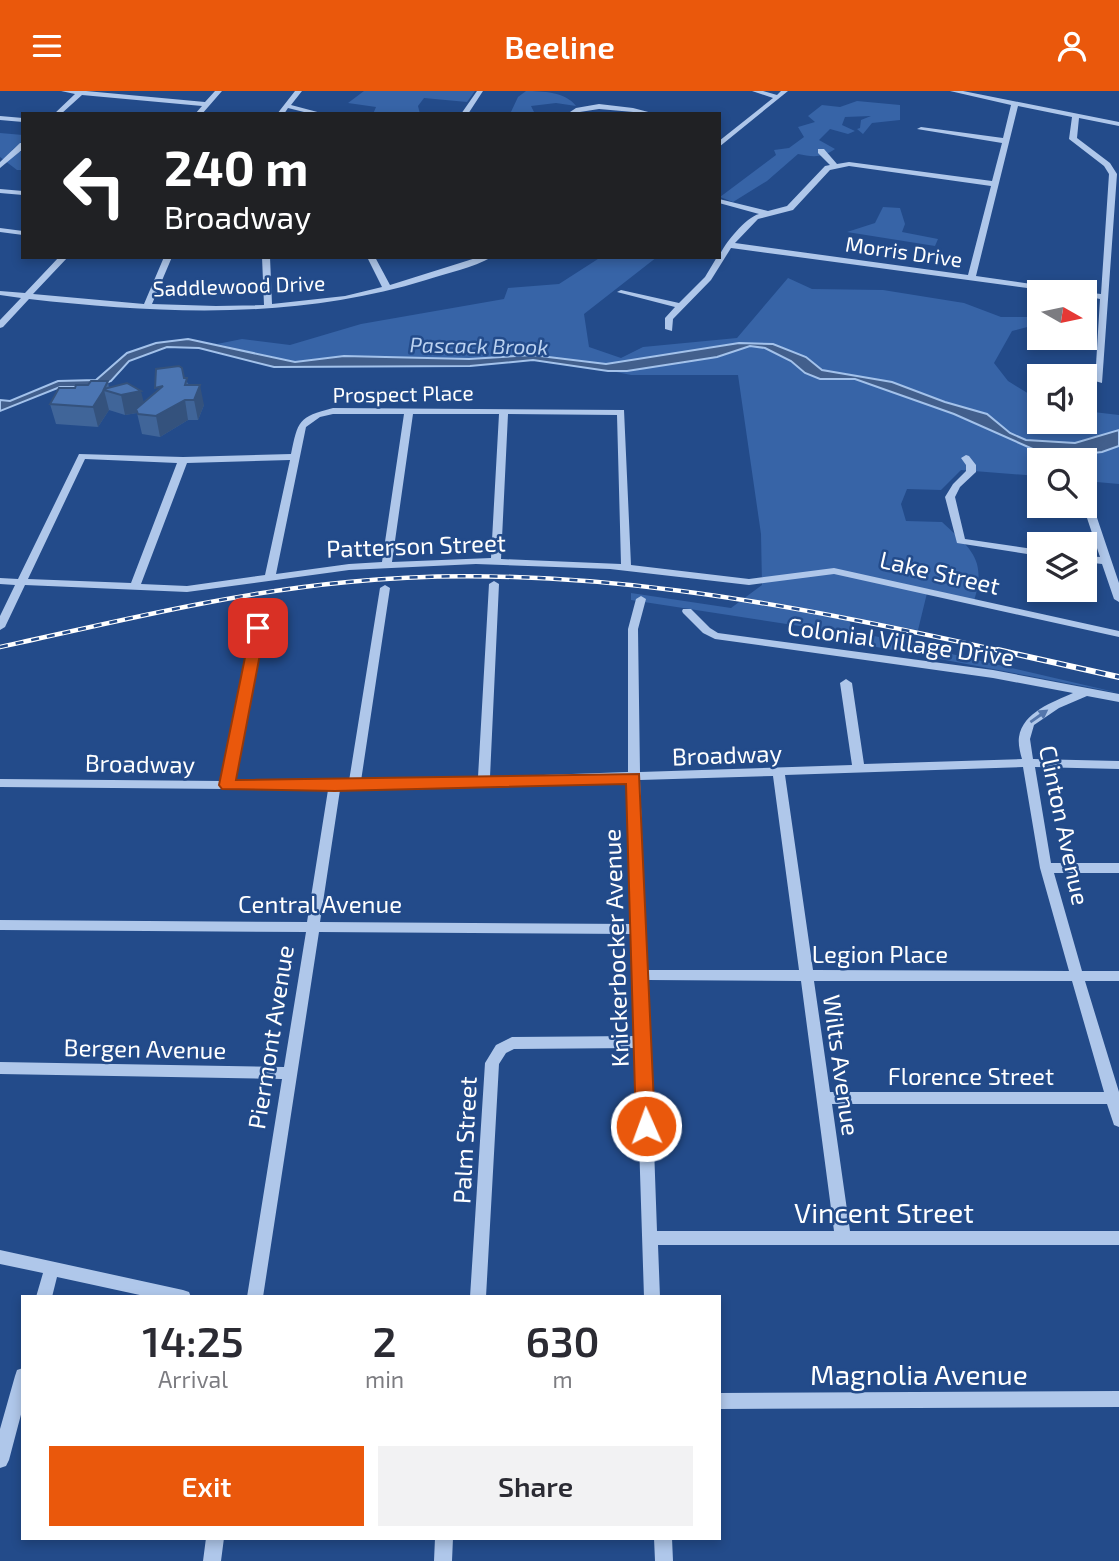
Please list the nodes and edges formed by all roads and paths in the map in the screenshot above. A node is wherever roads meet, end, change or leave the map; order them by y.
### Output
1 (64, 91) edge
2 (219, 91) edge
3 (299, 91) edge
4 (480, 91) edge
5 (755, 91) edge
6 (953, 91) edge
7 (81, 92) edge
8 (782, 94) edge
9 (206, 104) junction
10 (1015, 104) junction
11 (288, 106) junction
12 (59, 112) edge
13 (200, 112) edge
14 (282, 112) edge
15 (314, 112) edge
16 (465, 112) edge
17 (573, 112) edge
18 (629, 112) edge
19 (1076, 115) junction
20 (0, 118) edge
21 (21, 120) edge
22 (1119, 124) edge
23 (921, 129) dead end
24 (721, 132) edge
25 (732, 135) junction
26 (1006, 141) junction
27 (721, 143) edge
28 (21, 147) edge
29 (821, 151) dead end
30 (834, 165) junction
31 (0, 166) edge
32 (995, 184) junction
33 (0, 191) edge
34 (21, 193) edge
35 (721, 202) edge
36 (765, 213) junction
37 (0, 230) edge
38 (21, 233) edge
39 (729, 245) junction
40 (1108, 245) junction
41 (1119, 246) edge
42 (721, 258) edge
43 (62, 259) edge
44 (166, 259) edge
45 (266, 259) edge
46 (372, 259) edge
47 (481, 259) edge
48 (720, 259) edge
49 (971, 278) junction
50 (1027, 286) edge
51 (387, 288) junction
52 (621, 292) dead end
53 (0, 293) edge
54 (28, 296) junction
55 (1097, 296) edge
56 (1105, 297) junction
57 (268, 305) junction
58 (678, 305) junction
59 (147, 306) junction
60 (0, 325) edge
61 (669, 329) dead end
62 (1099, 381) dead end
63 (409, 412) junction
64 (504, 412) junction
65 (296, 457) junction
66 (966, 458) dead end
67 (183, 460) junction
68 (1092, 518) edge
69 (1027, 551) edge
70 (1097, 560) edge
71 (495, 561) junction
72 (1105, 561) junction
73 (387, 564) junction
74 (626, 568) junction
75 (834, 571) joint
76 (1114, 574) edge
77 (270, 576) junction
78 (0, 581) edge
79 (20, 582) junction
80 (494, 584) dead end
81 (135, 587) junction
82 (385, 588) dead end
83 (641, 599) dead end
84 (1119, 599) edge
85 (264, 602) dead end
86 (687, 611) dead end
87 (0, 627) edge
88 (1119, 634) edge
89 (846, 683) dead end
90 (1086, 692) junction
91 (1119, 698) edge
92 (1030, 763) junction
93 (1119, 765) edge
94 (859, 769) junction
95 (779, 773) junction
96 (634, 778) junction
97 (484, 782) junction
98 (0, 783) edge
99 (227, 785) junction
100 (355, 785) junction
101 (335, 786) junction
102 (1046, 868) junction
103 (1119, 868) edge
104 (0, 925) edge
105 (312, 926) junction
106 (639, 929) junction
107 (641, 975) junction
108 (807, 975) junction
109 (1077, 976) junction
110 (1119, 976) edge
111 (643, 1042) junction
112 (0, 1068) edge
113 (290, 1073) junction
114 (823, 1098) junction
115 (1116, 1098) edge
116 (1119, 1121) edge
117 (650, 1238) junction
118 (843, 1238) junction
119 (1119, 1238) edge
120 (0, 1257) edge
121 (52, 1268) junction
122 (45, 1295) edge
123 (174, 1295) edge
124 (255, 1295) edge
125 (478, 1295) edge
126 (652, 1295) edge
127 (21, 1383) edge
128 (1119, 1399) edge
129 (721, 1401) edge
130 (0, 1460) edge
131 (215, 1540) edge
132 (444, 1540) edge
133 (663, 1540) edge
134 (212, 1561) edge
135 (443, 1561) edge
136 (664, 1561) edge

1 - 7 street
2 - 9 street
3 - 11 street
4 - 16 street
5 - 8 street
6 - 10 street
7 - 9 street
7 - 12 street
8 - 25 street
9 - 13 street
10 - 19 street
10 - 26 street
11 - 14 street
11 - 15 street
17 - 18 street
19 - 22 street
19 - 40 street
20 - 21 street
23 - 26 street
24 - 25 street
25 - 27 street
26 - 32 street
28 - 31 street
29 - 30 street
30 - 32 street
30 - 36 street
32 - 49 street
33 - 34 street
35 - 36 street
36 - 39 street
37 - 38 street
39 - 42 street
39 - 49 street, Morris Drive
40 - 41 street
40 - 56 street
43 - 54 street
44 - 59 street
45 - 57 street
46 - 51 street
47 - 51 street, Saddlewood Drive
48 - 58 street
49 - 50 street, Morris Drive
51 - 57 street, Saddlewood Drive
52 - 58 street
53 - 54 street, Saddlewood Drive
54 - 59 street, Saddlewood Drive
54 - 60 street
55 - 56 street
56 - 62 street
57 - 59 street, Saddlewood Drive
58 - 61 street
63 - 64 street, Prospect Place
63 - 65 street, Prospect Place
63 - 73 street
64 - 71 street
64 - 74 street, Prospect Place
65 - 67 street
65 - 77 street, Prospect Place
66 - 69 street
67 - 79 street
67 - 81 street
68 - 72 street
70 - 72 street
71 - 73 street, Patterson Street
71 - 74 street, Patterson Street
72 - 76 street
73 - 77 street, Patterson Street
74 - 75 street, Patterson Street
75 - 88 street, Lake Street
76 - 84 street
77 - 81 street, Patterson Street
78 - 79 street, Patterson Street
79 - 81 street, Patterson Street
79 - 87 street
80 - 97 street
82 - 100 street
83 - 96 street, Knickerbocker Avenue
85 - 99 street
86 - 90 street, Colonial Village Drive
89 - 94 street
90 - 91 street, Colonial Village Drive
92 -> 90 street, Clinton Avenue
92 - 93 street, Broadway
92 - 94 street, Broadway
92 - 102 street, Clinton Avenue
94 - 95 street, Broadway
95 - 96 street, Broadway
95 - 108 street, Wilts Avenue
96 - 97 street, Broadway
96 - 106 street, Knickerbocker Avenue
97 - 100 street, Broadway
98 - 99 street, Broadway
99 - 101 street, Broadway
100 - 101 street, Broadway
101 - 105 street, Piermont Avenue
102 - 103 street
102 - 109 street, Clinton Avenue
104 - 105 street, Central Avenue
105 - 106 street, Central Avenue
105 - 113 street, Piermont Avenue
106 - 107 street, Knickerbocker Avenue
107 - 108 street, Legion Place
107 - 111 street, Knickerbocker Avenue
108 - 109 street, Legion Place
108 - 114 street, Wilts Avenue
109 - 110 street, Legion Place
109 - 115 street, Clinton Avenue
111 - 117 street, Knickerbocker Avenue
111 - 125 street, Palm Street
112 - 113 street, Bergen Avenue
113 - 124 street, Piermont Avenue
114 - 115 street, Florence Street
114 - 118 street, Wilts Avenue
115 - 116 street, Clinton Avenue
117 - 118 street, Vincent Street
117 - 126 street, Knickerbocker Avenue
118 - 119 street, Vincent Street
120 - 121 street
121 - 122 street
121 - 123 street
127 - 130 street
128 - 129 street, Magnolia Avenue
131 - 134 street
132 - 135 street
133 - 136 street

